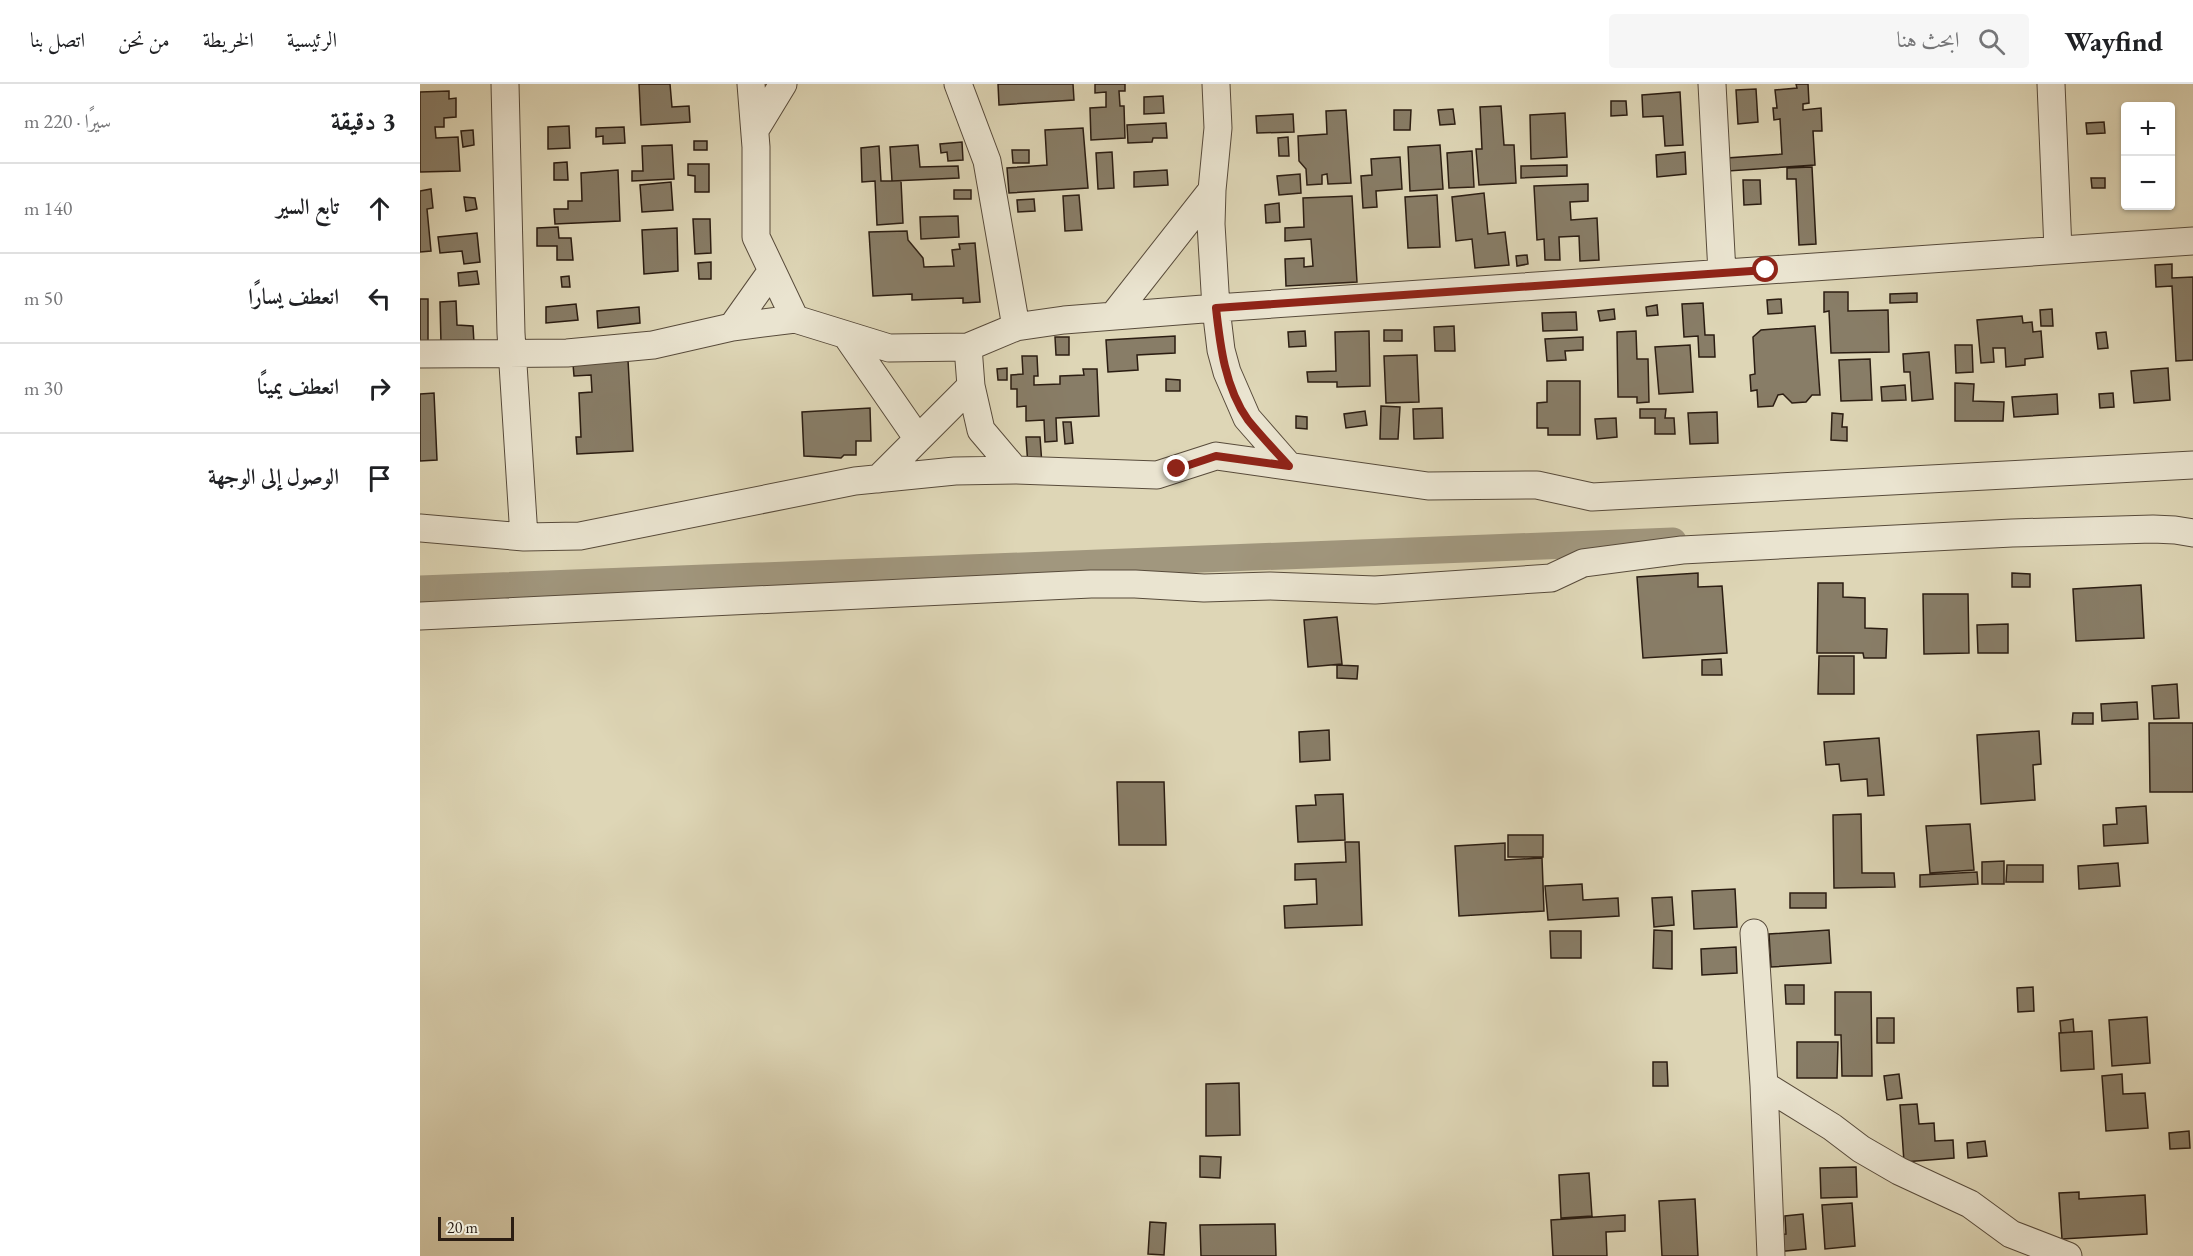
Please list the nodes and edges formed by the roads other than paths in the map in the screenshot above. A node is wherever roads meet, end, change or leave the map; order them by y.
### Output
1 (505, 84) edge
2 (751, 84) edge
3 (783, 84) edge
4 (958, 84) edge
5 (1216, 84) edge
6 (1712, 84) edge
7 (2051, 84) edge
8 (755, 130) junction
9 (1212, 190) junction
10 (2193, 241) edge
11 (2058, 250) junction
12 (771, 272) junction
13 (1722, 273) junction
14 (1216, 308) junction
15 (1113, 316) junction
16 (795, 320) junction
17 (732, 327) junction
18 (1016, 327) junction
19 (846, 335) junction
20 (968, 347) junction
21 (512, 352) junction
22 (420, 354) edge
23 (971, 386) junction
24 (918, 439) junction
25 (2193, 465) edge
26 (1289, 466) junction
27 (1015, 470) junction
28 (878, 479) junction
29 (420, 528) edge
30 (2193, 533) edge
31 (524, 537) junction
32 (420, 616) edge
33 (1754, 933) dead end
34 (1764, 1085) junction
35 (2011, 1245) edge
36 (1771, 1256) edge
37 (2067, 1256) edge

1 - 21 street
2 - 8 street
3 - 8 street
4 - 18 street
5 - 9 street
6 - 13 street
7 - 11 street
8 - 12 street
9 - 14 street
9 - 15 street
10 - 11 street
11 - 13 street
12 - 16 street
12 - 17 street
13 - 14 street
14 - 15 street
14 - 26 street
15 - 18 street
16 - 17 street
16 - 19 street
17 - 21 street
18 - 20 street
19 - 20 street
19 - 24 street
20 - 23 street
21 - 22 street
21 - 31 street
23 - 24 street
23 - 27 street
24 - 28 street
25 - 26 street
26 - 27 street
27 - 28 street
28 - 31 street
29 - 31 street
30 - 32 street
33 - 34 street
34 - 35 street
34 - 36 street
35 - 37 street

